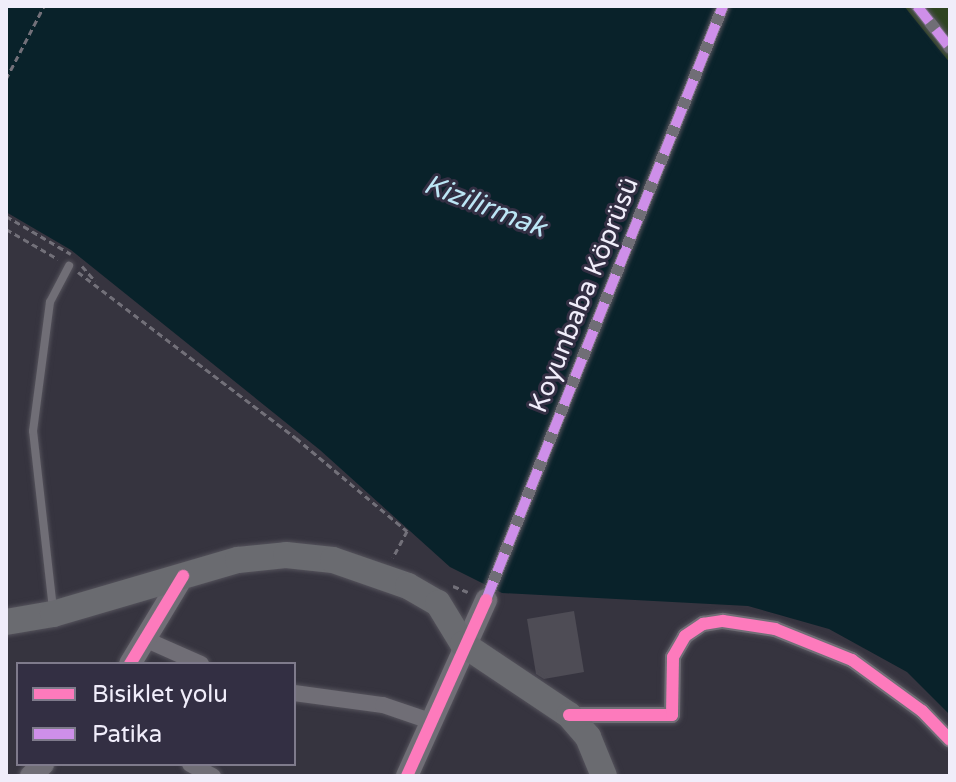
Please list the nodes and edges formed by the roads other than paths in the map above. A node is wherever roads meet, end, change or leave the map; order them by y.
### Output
1 (723, 6) edge
2 (917, 6) edge
3 (950, 48) edge
4 (69, 266) road end
5 (183, 576) junction
6 (486, 600) joint
7 (53, 614) junction
8 (6, 622) edge
9 (149, 641) junction
10 (465, 645) junction
11 (132, 662) edge
12 (196, 662) edge
13 (296, 693) edge
14 (569, 715) junction
15 (430, 721) junction
16 (950, 740) edge
17 (194, 766) edge
18 (213, 776) edge
19 (407, 776) edge
20 (604, 776) edge

1 - 6 street, Koyunbaba Köprüsü
2 - 3 street
4 - 7 lane
5 - 7 main road
5 - 9 street
5 - 10 main road
6 - 10 street
7 - 8 main road
9 - 11 street
9 - 12 street
10 - 14 main road
10 - 15 street
13 - 15 street
14 - 16 street
14 - 20 main road
15 - 19 street
17 - 18 street

